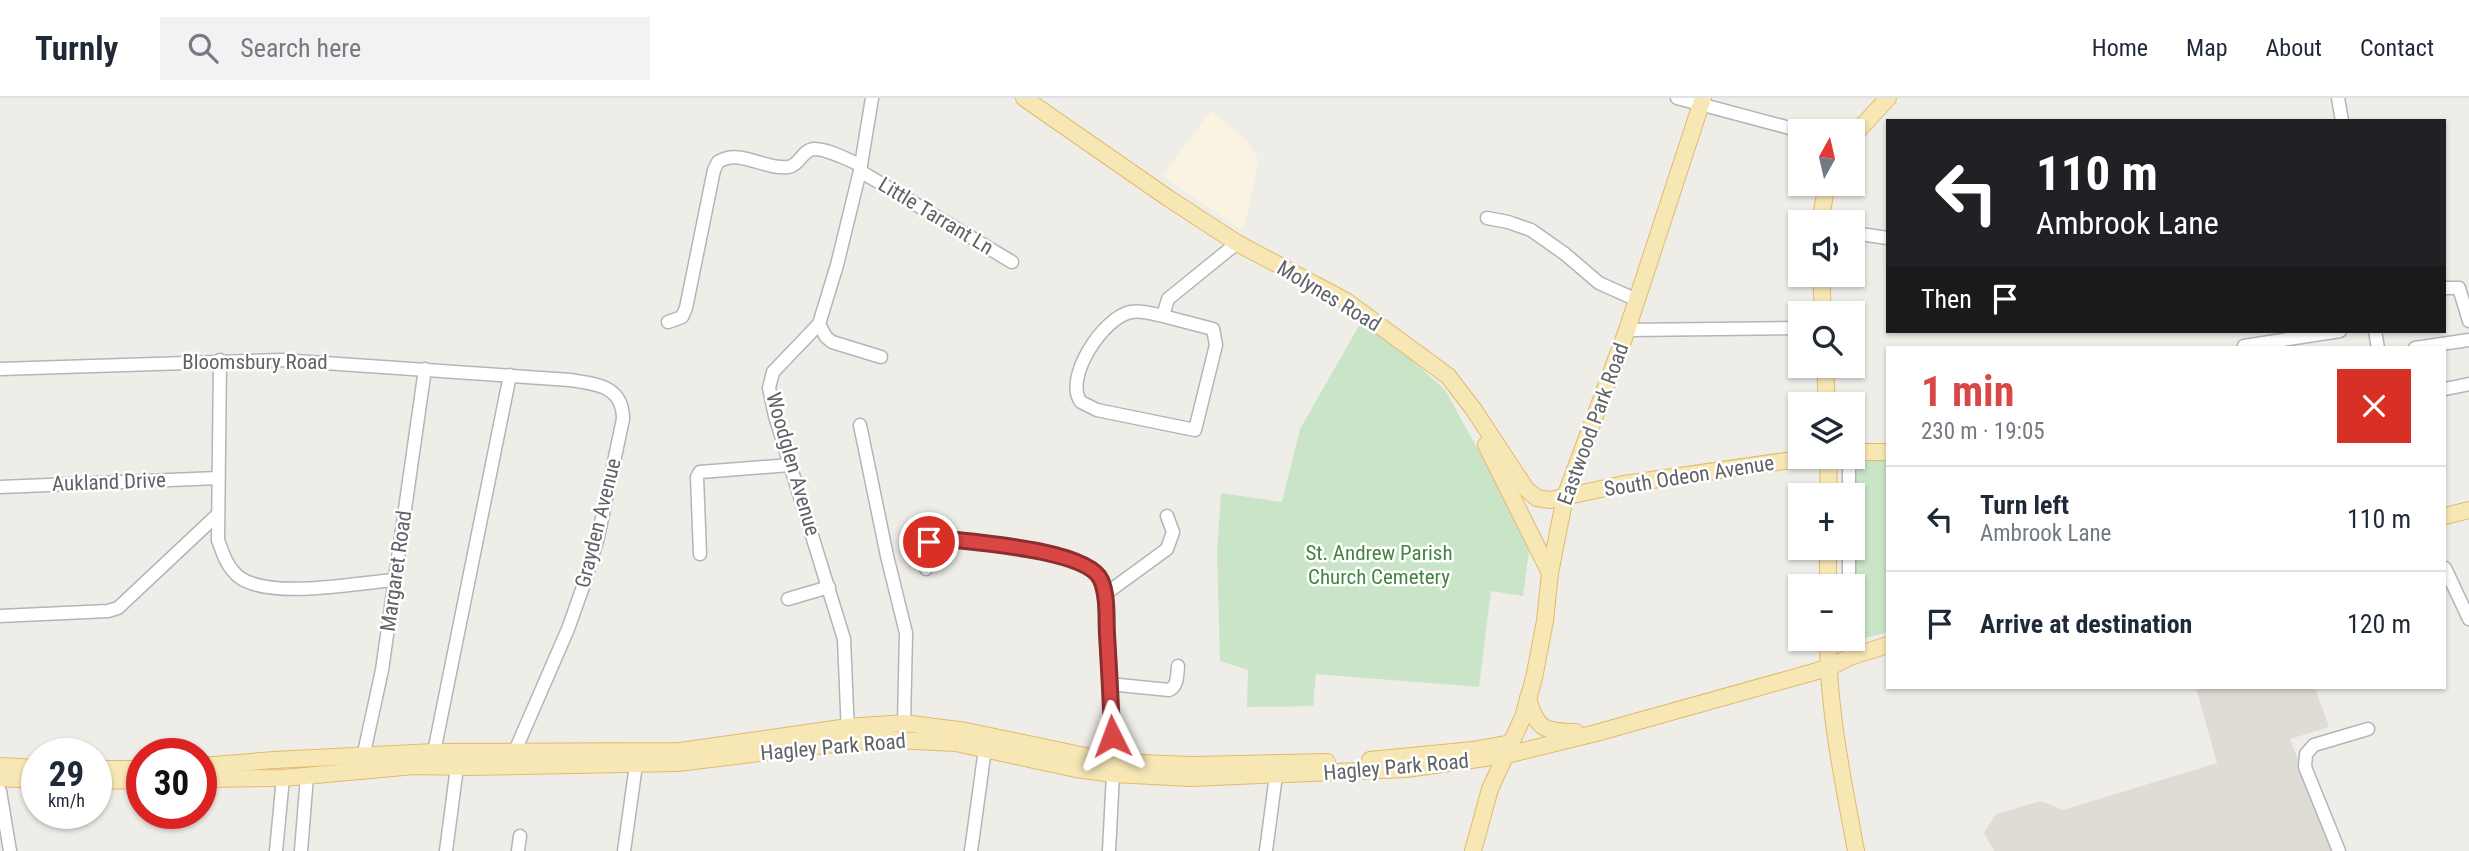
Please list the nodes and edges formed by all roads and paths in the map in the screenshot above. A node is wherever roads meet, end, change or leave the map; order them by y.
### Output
1 (872, 98) edge
2 (1024, 98) edge
3 (1677, 98) edge
4 (1888, 98) edge
5 (2339, 98) edge
6 (1701, 102) edge
7 (2342, 119) edge
8 (1866, 122) edge
9 (1788, 127) edge
10 (860, 168) junction
11 (1487, 218) dead end
12 (1865, 235) edge
13 (1886, 238) edge
14 (1237, 243) junction
15 (1012, 262) dead end
16 (2446, 288) edge
17 (1637, 300) junction
18 (1163, 316) junction
19 (2469, 321) edge
20 (668, 322) dead end
21 (820, 324) junction
22 (1788, 328) edge
23 (1627, 330) junction
24 (2327, 333) edge
25 (2469, 340) edge
26 (2244, 346) dead end
27 (2429, 346) edge
28 (881, 356) dead end
29 (220, 360) junction
30 (1435, 367) junction
31 (0, 369) edge
32 (425, 369) junction
33 (510, 375) junction
34 (2469, 384) edge
35 (2446, 389) edge
36 (860, 425) dead end
37 (1865, 452) edge
38 (1886, 452) edge
39 (1788, 461) edge
40 (790, 465) junction
41 (218, 478) junction
42 (0, 487) edge
43 (1564, 497) junction
44 (2469, 510) edge
45 (217, 514) junction
46 (1167, 516) dead end
47 (2446, 516) edge
48 (700, 554) dead end
49 (926, 569) dead end
50 (2446, 570) edge
51 (1550, 573) junction
52 (394, 580) junction
53 (829, 587) junction
54 (1104, 595) junction
55 (788, 599) dead end
56 (0, 617) edge
57 (2469, 619) edge
58 (1886, 646) edge
59 (1828, 651) edge
60 (1850, 651) edge
61 (1850, 657) junction
62 (1178, 666) dead end
63 (1828, 668) junction
64 (1110, 684) junction
65 (1528, 698) junction
66 (904, 723) junction
67 (2368, 729) dead end
68 (1596, 733) junction
69 (848, 734) junction
70 (1509, 749) junction
71 (985, 750) junction
72 (515, 751) junction
73 (434, 752) junction
74 (361, 764) junction
75 (0, 765) edge
76 (636, 765) junction
77 (217, 766) edge
78 (21, 767) edge
79 (457, 767) junction
80 (1113, 768) junction
81 (1276, 775) junction
82 (307, 776) junction
83 (0, 778) edge
84 (283, 778) junction
85 (21, 779) edge
86 (217, 779) edge
87 (0, 792) edge
88 (520, 836) dead end
89 (10, 851) edge
90 (276, 851) edge
91 (301, 851) edge
92 (446, 851) edge
93 (519, 851) edge
94 (624, 851) edge
95 (971, 851) edge
96 (1109, 851) edge
97 (1266, 851) edge
98 (1473, 851) edge
99 (1856, 851) edge
100 (2339, 851) edge

1 - 10 street, Woodglen Avenue
2 - 14 main road, Molynes Road
3 - 6 street
4 - 8 main road
5 - 7 street
6 - 9 street
6 - 17 main road, Eastwood Park Road
10 - 15 street, Little Tarrant Ln
10 - 20 street, Little Tarrant Ln
10 - 21 street, Woodglen Avenue
11 - 17 street
12 - 13 street
14 - 18 street
14 - 30 main road, Molynes Road
16 - 19 street
17 - 23 main road, Eastwood Park Road
18 - 18 street
21 - 28 street
21 - 40 street, Woodglen Avenue
22 - 23 street
23 - 43 main road, Eastwood Park Road
24 - 26 street
25 - 27 street
29 - 31 street, Bloomsbury Road
29 - 32 street, Bloomsbury Road
29 - 41 street
30 - 43 main road, South Odeon Avenue
30 - 51 main road, Molynes Road
32 - 33 street, Bloomsbury Road
32 - 52 street, Margaret Road
33 - 72 street, Grayden Avenue
33 - 73 street
34 - 35 street
36 - 66 street
37 - 38 main road
39 - 43 main road, South Odeon Avenue
40 - 48 street
40 - 53 street, Woodglen Avenue
41 - 42 street, Aukland Drive
41 - 45 street
43 - 51 main road, Eastwood Park Road
44 - 47 main road
45 - 52 street
45 - 56 street
46 - 54 street
49 - 54 street
50 - 57 street
51 - 65 main road, Eastwood Park Road
52 - 74 street, Margaret Road
53 - 55 street
53 - 69 street, Woodglen Avenue
54 - 64 street
58 - 61 main road, Hagley Park Road
59 - 63 main road
60 - 61 street
61 - 63 main road, Hagley Park Road
62 - 64 street
63 - 68 main road, Hagley Park Road
63 - 99 main road
64 - 80 street
65 - 68 main road
65 - 70 main road, Eastwood Park Road
66 - 69 main road, Hagley Park Road
66 - 80 main road, Hagley Park Road
67 - 100 street
68 - 70 main road, Hagley Park Road
69 - 71 main road, Hagley Park Road
69 - 72 main road, Hagley Park Road
69 - 76 main road, Hagley Park Road
70 - 80 main road, Hagley Park Road
70 - 81 main road, Hagley Park Road
70 - 98 main road, Eastwood Park Road
71 - 80 main road, Hagley Park Road
71 - 95 street
72 - 73 main road, Hagley Park Road
73 - 74 main road, Hagley Park Road
74 - 77 main road, Hagley Park Road
74 - 79 main road, Hagley Park Road
74 - 82 main road, Hagley Park Road
75 - 78 main road
76 - 79 main road, Hagley Park Road
76 - 94 street
79 - 92 street
80 - 81 main road, Hagley Park Road
80 - 96 street
81 - 97 street
82 - 84 main road, Hagley Park Road
82 - 91 street
83 - 85 main road
84 - 86 main road, Hagley Park Road
84 - 90 street
87 - 89 street
88 - 93 street

